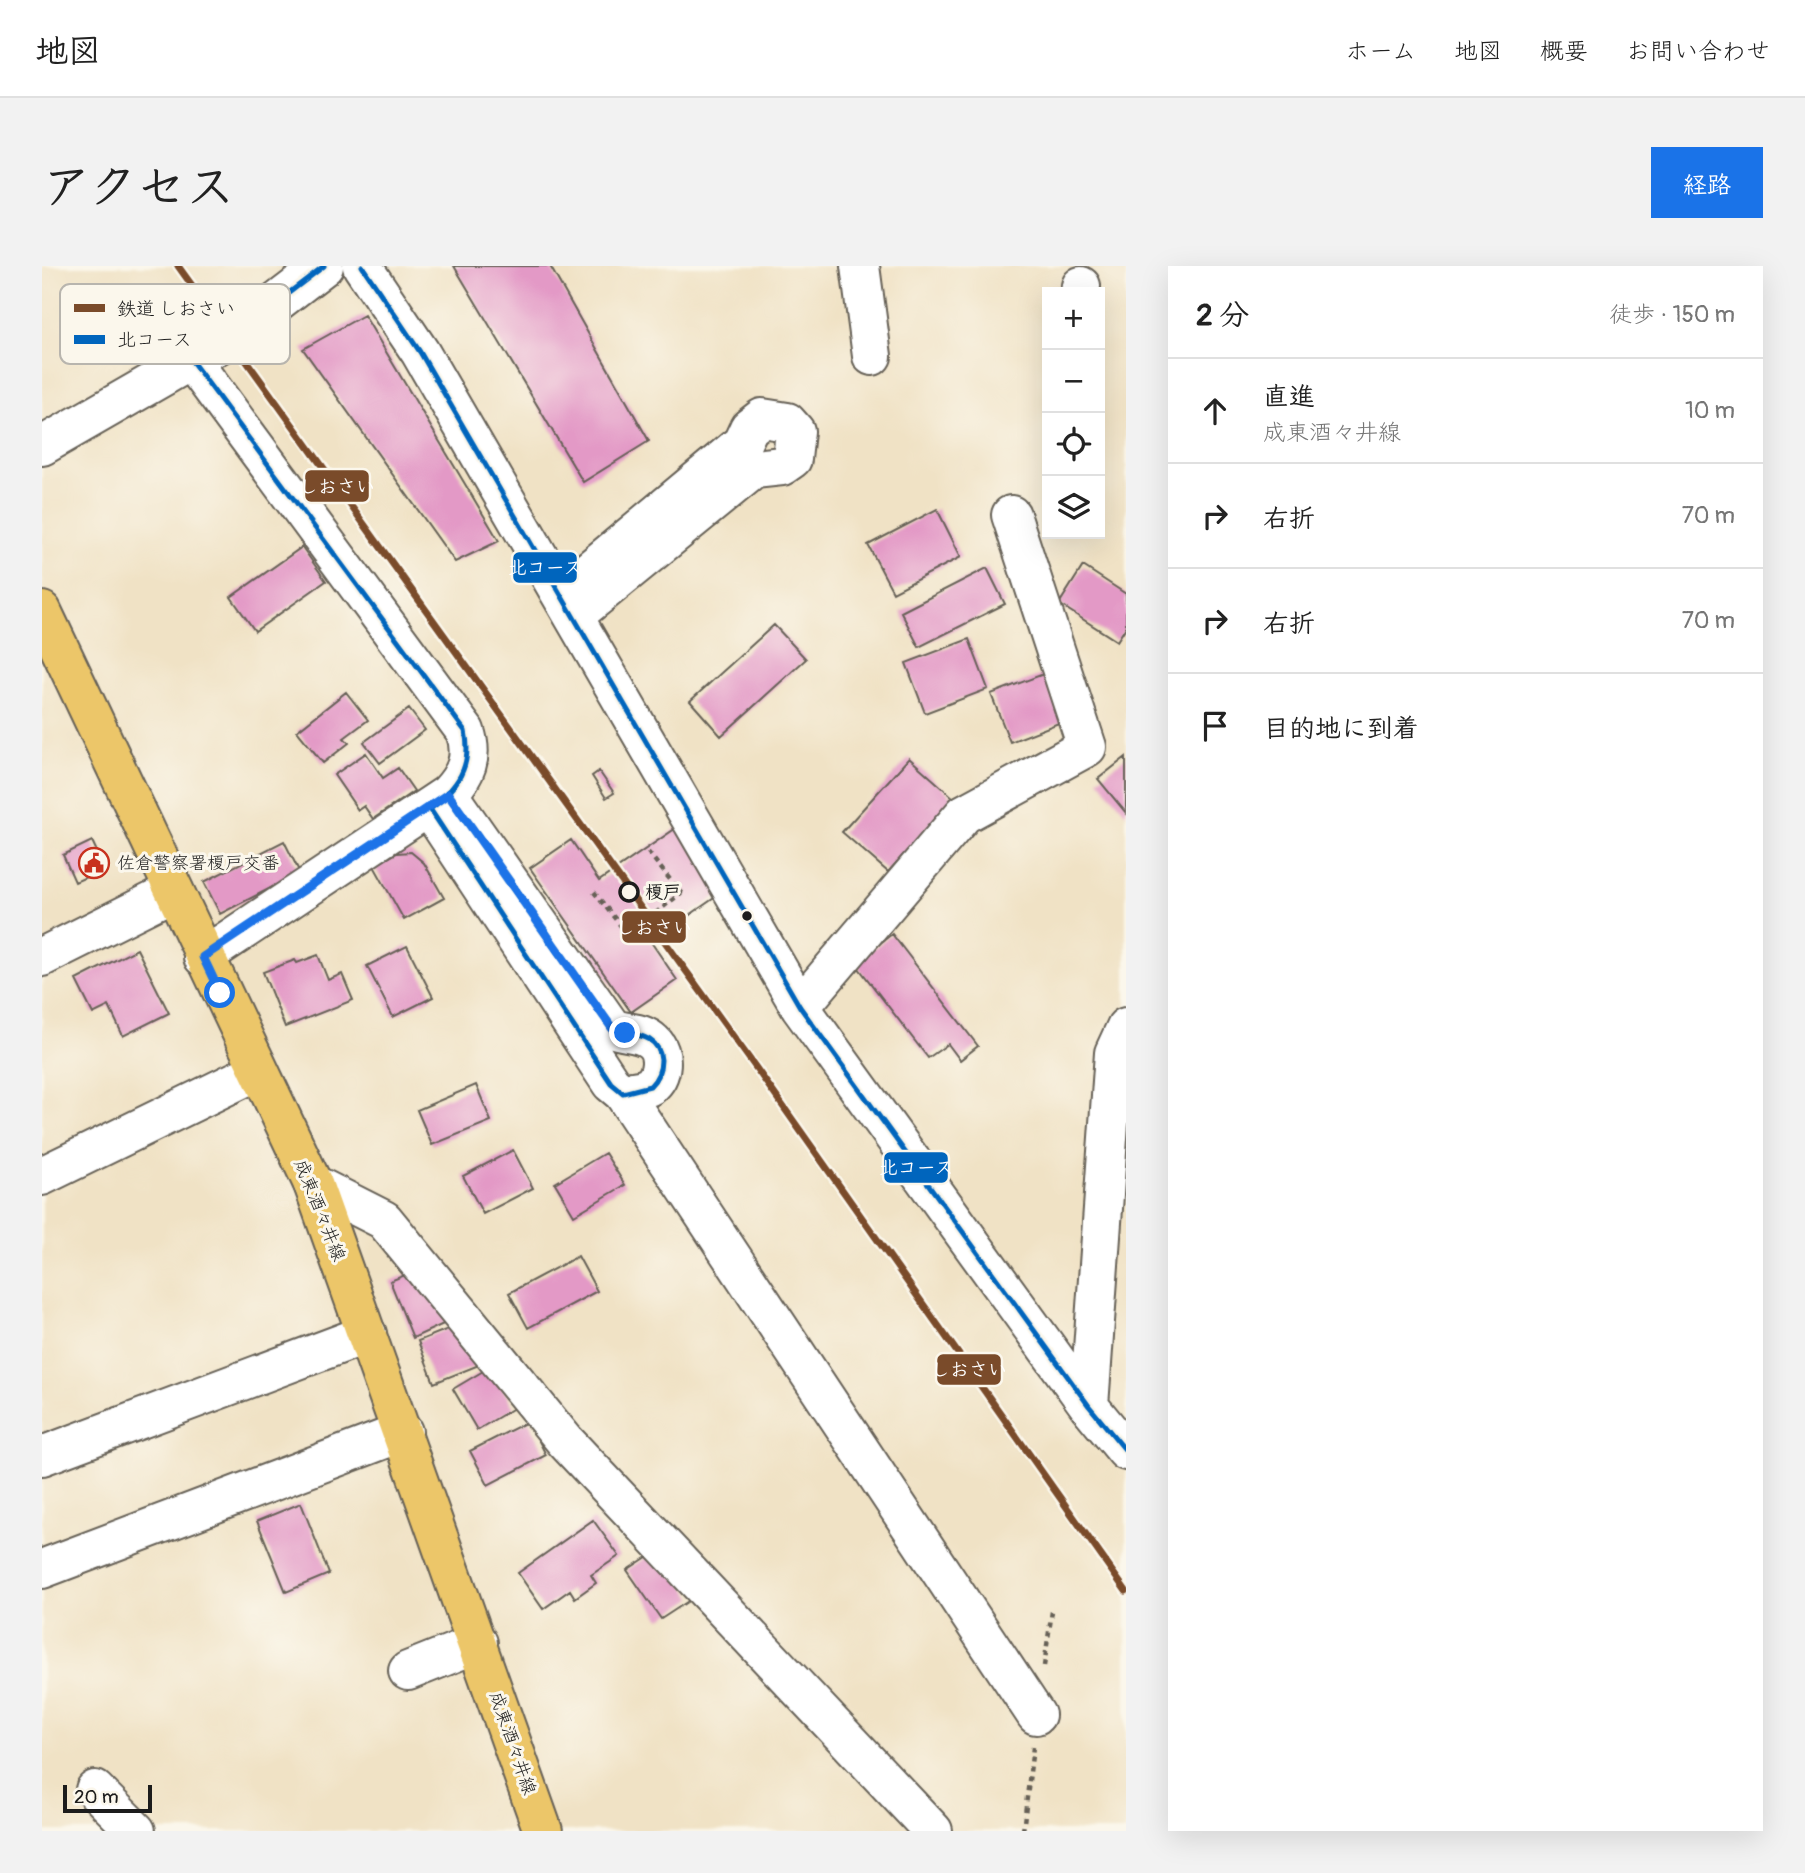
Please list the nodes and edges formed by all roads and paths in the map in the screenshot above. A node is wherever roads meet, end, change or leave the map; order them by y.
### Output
1 (324, 266) edge
2 (362, 266) edge
3 (860, 266) edge
4 (290, 292) edge
5 (872, 356) dead end
6 (184, 364) edge
7 (194, 364) edge
8 (42, 446) edge
9 (1011, 515) dead end
10 (569, 604) junction
11 (42, 611) edge
12 (439, 801) junction
13 (647, 851) dead end
14 (174, 891) junction
15 (594, 892) dead end
16 (42, 957) edge
17 (203, 957) junction
18 (800, 1007) junction
19 (1126, 1027) edge
20 (257, 1071) junction
21 (623, 1093) junction
22 (42, 1176) edge
23 (313, 1184) junction
24 (367, 1334) junction
25 (1089, 1406) junction
26 (403, 1432) junction
27 (1126, 1451) edge
28 (42, 1456) edge
29 (42, 1569) edge
30 (478, 1643) junction
31 (408, 1671) dead end
32 (1037, 1715) dead end
33 (95, 1790) dead end
34 (136, 1831) edge
35 (543, 1831) edge
36 (933, 1831) edge

1 - 4 street
2 - 10 street
3 - 5 street
6 - 8 street
7 - 12 street
9 - 18 street
10 - 10 street
10 - 18 street
11 - 14 main road, 成東酒々井線
12 - 17 street
12 - 21 street
12 - 21 street
13 - 15 path
14 - 16 street
14 - 17 main road, 成東酒々井線
17 - 20 main road, 成東酒々井線
18 - 25 street
19 - 25 street
20 - 22 street
20 - 23 main road, 成東酒々井線
21 - 32 street
23 - 24 main road, 成東酒々井線
23 - 36 street
24 - 26 main road, 成東酒々井線
24 - 28 street
25 - 27 street
26 - 29 street
26 - 30 main road, 成東酒々井線
30 - 31 street
30 - 35 main road, 成東酒々井線
33 - 34 street

